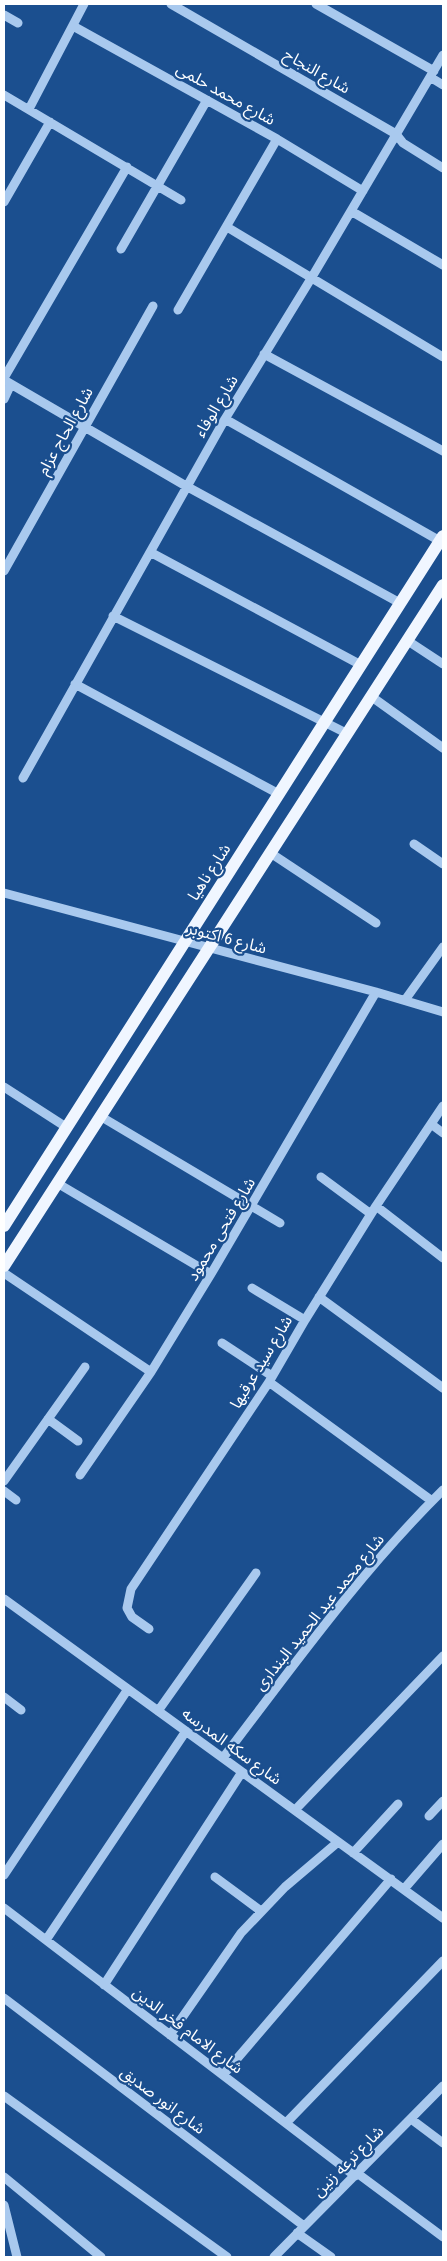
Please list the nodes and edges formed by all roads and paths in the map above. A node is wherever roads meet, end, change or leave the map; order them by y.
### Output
1 (84, 4) edge
2 (172, 4) edge
3 (316, 4) edge
4 (4, 15) edge
5 (18, 23) dead end
6 (72, 26) junction
7 (443, 55) edge
8 (432, 74) junction
9 (443, 85) edge
10 (4, 95) edge
11 (206, 100) junction
12 (28, 110) junction
13 (50, 122) junction
14 (396, 134) junction
15 (278, 139) junction
16 (126, 168) junction
17 (443, 168) edge
18 (157, 186) junction
19 (363, 191) junction
20 (181, 200) dead end
21 (4, 202) edge
22 (351, 211) junction
23 (227, 227) junction
24 (121, 249) dead end
25 (443, 265) edge
26 (312, 278) junction
27 (153, 306) dead end
28 (178, 310) dead end
29 (264, 354) junction
30 (443, 357) edge
31 (6, 381) edge
32 (4, 399) edge
33 (224, 419) junction
34 (85, 426) junction
35 (443, 450) edge
36 (186, 486) junction
37 (442, 538) edge
38 (150, 552) junction
39 (4, 571) edge
40 (443, 585) edge
41 (400, 603) junction
42 (113, 616) junction
43 (408, 641) junction
44 (443, 664) edge
45 (361, 665) junction
46 (75, 684) junction
47 (372, 697) junction
48 (324, 722) junction
49 (348, 734) junction
50 (443, 748) edge
51 (23, 778) dead end
52 (279, 794) junction
53 (414, 844) dead end
54 (272, 854) junction
55 (443, 864) edge
56 (4, 893) edge
57 (376, 923) dead end
58 (184, 942) junction
59 (443, 946) edge
60 (210, 949) junction
61 (376, 992) junction
62 (406, 1000) junction
63 (443, 1012) edge
64 (4, 1086) edge
65 (443, 1106) edge
66 (100, 1116) junction
67 (431, 1124) junction
68 (66, 1127) junction
69 (443, 1133) edge
70 (321, 1177) dead end
71 (57, 1183) junction
72 (252, 1206) junction
73 (374, 1210) junction
74 (14, 1211) junction
75 (32, 1223) junction
76 (280, 1223) dead end
77 (4, 1226) edge
78 (443, 1258) edge
79 (4, 1266) edge
80 (4, 1273) edge
81 (211, 1274) junction
82 (252, 1288) dead end
83 (319, 1297) junction
84 (304, 1320) junction
85 (222, 1343) dead end
86 (85, 1367) dead end
87 (151, 1372) junction
88 (271, 1379) junction
89 (443, 1388) edge
90 (48, 1420) junction
91 (78, 1441) dead end
92 (80, 1475) dead end
93 (4, 1481) edge
94 (4, 1491) edge
95 (442, 1494) edge
96 (16, 1500) dead end
97 (432, 1501) junction
98 (256, 1573) dead end
99 (4, 1599) edge
100 (149, 1629) dead end
101 (443, 1656) edge
102 (128, 1689) junction
103 (4, 1697) edge
104 (22, 1710) dead end
105 (158, 1711) junction
106 (186, 1731) junction
107 (223, 1758) junction
108 (242, 1772) junction
109 (443, 1801) edge
110 (398, 1804) dead end
111 (295, 1810) junction
112 (429, 1816) dead end
113 (338, 1842) junction
114 (443, 1844) edge
115 (353, 1853) junction
116 (4, 1875) edge
117 (215, 1877) dead end
118 (391, 1879) junction
119 (404, 1889) junction
120 (4, 1908) edge
121 (261, 1911) junction
122 (443, 1918) edge
123 (46, 1940) junction
124 (443, 1961) edge
125 (104, 1985) junction
126 (4, 1998) edge
127 (170, 2034) junction
128 (223, 2075) junction
129 (443, 2086) edge
130 (4, 2096) edge
131 (411, 2119) junction
132 (286, 2123) junction
133 (443, 2143) edge
134 (356, 2174) junction
135 (4, 2177) edge
136 (4, 2204) edge
137 (304, 2226) junction
138 (297, 2233) junction
139 (443, 2237) edge
140 (17, 2257) edge
141 (101, 2257) edge
142 (227, 2257) edge
143 (274, 2257) edge
144 (331, 2257) edge

1 - 6 street
2 - 14 street, شارع النجاح
3 - 8 street
4 - 5 street
6 - 11 street, شارع محمد حلمى
6 - 12 street
7 - 8 street, شارع الوفاء
8 - 9 street
8 - 14 street, شارع الوفاء
10 - 12 street
11 - 15 street, شارع محمد حلمى
11 - 18 street
12 - 13 street
13 - 16 street
13 - 21 street
14 - 17 street, شارع النجاح
14 - 19 street, شارع الوفاء
15 - 19 street, شارع محمد حلمى
15 - 23 street
16 - 18 street
16 - 31 street
18 - 20 street
18 - 24 street
19 - 22 street, شارع الوفاء
22 - 25 street
22 - 26 street, شارع الوفاء
23 - 26 street
23 - 28 street
26 - 29 street, شارع الوفاء
26 - 30 street
27 - 34 street, شارع الحاج عزام
29 - 33 street, شارع الوفاء
29 - 35 street
31 - 32 street
31 - 34 street
33 - 36 street, شارع الوفاء
33 - 37 street
34 - 36 street
34 - 39 street, شارع الحاج عزام
36 - 38 street, شارع الوفاء
36 - 41 street
37 - 41 main road, شارع ناهيا
38 - 42 street, شارع الوفاء
38 - 45 street
40 - 43 main road
41 - 45 main road, شارع ناهيا
42 - 46 street, شارع الوفاء
42 - 48 street
43 - 44 street
43 - 47 main road
45 - 48 main road, شارع ناهيا
46 - 51 street, شارع الوفاء
46 - 52 street
47 - 49 main road
47 - 50 street
48 - 49 street
48 - 52 main road, شارع ناهيا
49 - 54 main road
52 - 58 main road, شارع ناهيا
53 - 55 street
54 - 57 street
54 - 60 main road
56 - 58 street, شارع 6 اكتوبر
58 - 60 street, شارع 6 اكتوبر
58 - 68 main road, شارع ناهيا
59 - 62 street
60 - 61 street, شارع 6 اكتوبر
60 - 66 main road
61 - 62 street, شارع 6 اكتوبر
61 - 72 street, شارع فتحى محمود
62 - 63 street, شارع 6 اكتوبر
64 - 68 street
65 - 67 street, شارع سيد عرقبها
66 - 71 main road
66 - 72 street
67 - 69 street
67 - 73 street, شارع سيد عرقبها
68 - 74 main road, شارع ناهيا
70 - 73 street
71 - 75 main road
71 - 81 street
72 - 76 street
72 - 81 street, شارع فتحى محمود
73 - 78 street
73 - 83 street, شارع سيد عرقبها
74 - 75 main road
74 - 77 main road, شارع ناهيا
75 - 79 main road
80 - 87 street
81 - 87 street, شارع فتحى محمود
82 - 84 street
83 - 84 street, شارع سيد عرقبها
83 - 89 street
84 - 88 street, شارع سيد عرقبها
85 - 88 street
86 - 90 street
87 - 92 street, شارع فتحى محمود
88 - 97 street
88 - 100 street, شارع سيد عرقبها
90 - 91 street
90 - 93 street
94 - 96 street
95 - 97 street, شارع محمد عبد الحميد البندارى
97 - 107 street, شارع محمد عبد الحميد البندارى
98 - 105 street
99 - 102 street, شارع سكه المدرسه
101 - 111 street
102 - 105 street, شارع سكه المدرسه
102 - 116 street
103 - 104 street
105 - 106 street, شارع سكه المدرسه
106 - 107 street, شارع سكه المدرسه
106 - 123 street
107 - 108 street, شارع سكه المدرسه
108 - 111 street, شارع سكه المدرسه
108 - 125 street
109 - 112 street
110 - 115 street
111 - 113 street, شارع سكه المدرسه
113 - 115 street, شارع سكه المدرسه
113 - 121 street
114 - 119 street
115 - 118 street, شارع سكه المدرسه
117 - 121 street
118 - 119 street, شارع سكه المدرسه
118 - 128 street
119 - 122 street, شارع سكه المدرسه
120 - 123 street, شارع الامام فخر الدين
121 - 127 street
123 - 125 street, شارع الامام فخر الدين
124 - 132 street
125 - 127 street, شارع الامام فخر الدين
126 - 137 street, شارع انور صديق
127 - 128 street, شارع الامام فخر الدين
128 - 132 street, شارع الامام فخر الدين
129 - 131 street, شارع ترعه زنين
130 - 142 street
131 - 133 street
131 - 134 street, شارع ترعه زنين
132 - 134 street, شارع الامام فخر الدين
134 - 137 street, شارع ترعه زنين
134 - 139 street, شارع الامام فخر الدين
135 - 141 street
136 - 140 street
137 - 138 street, شارع ترعه زنين
138 - 143 street, شارع ترعه زنين
138 - 144 street

